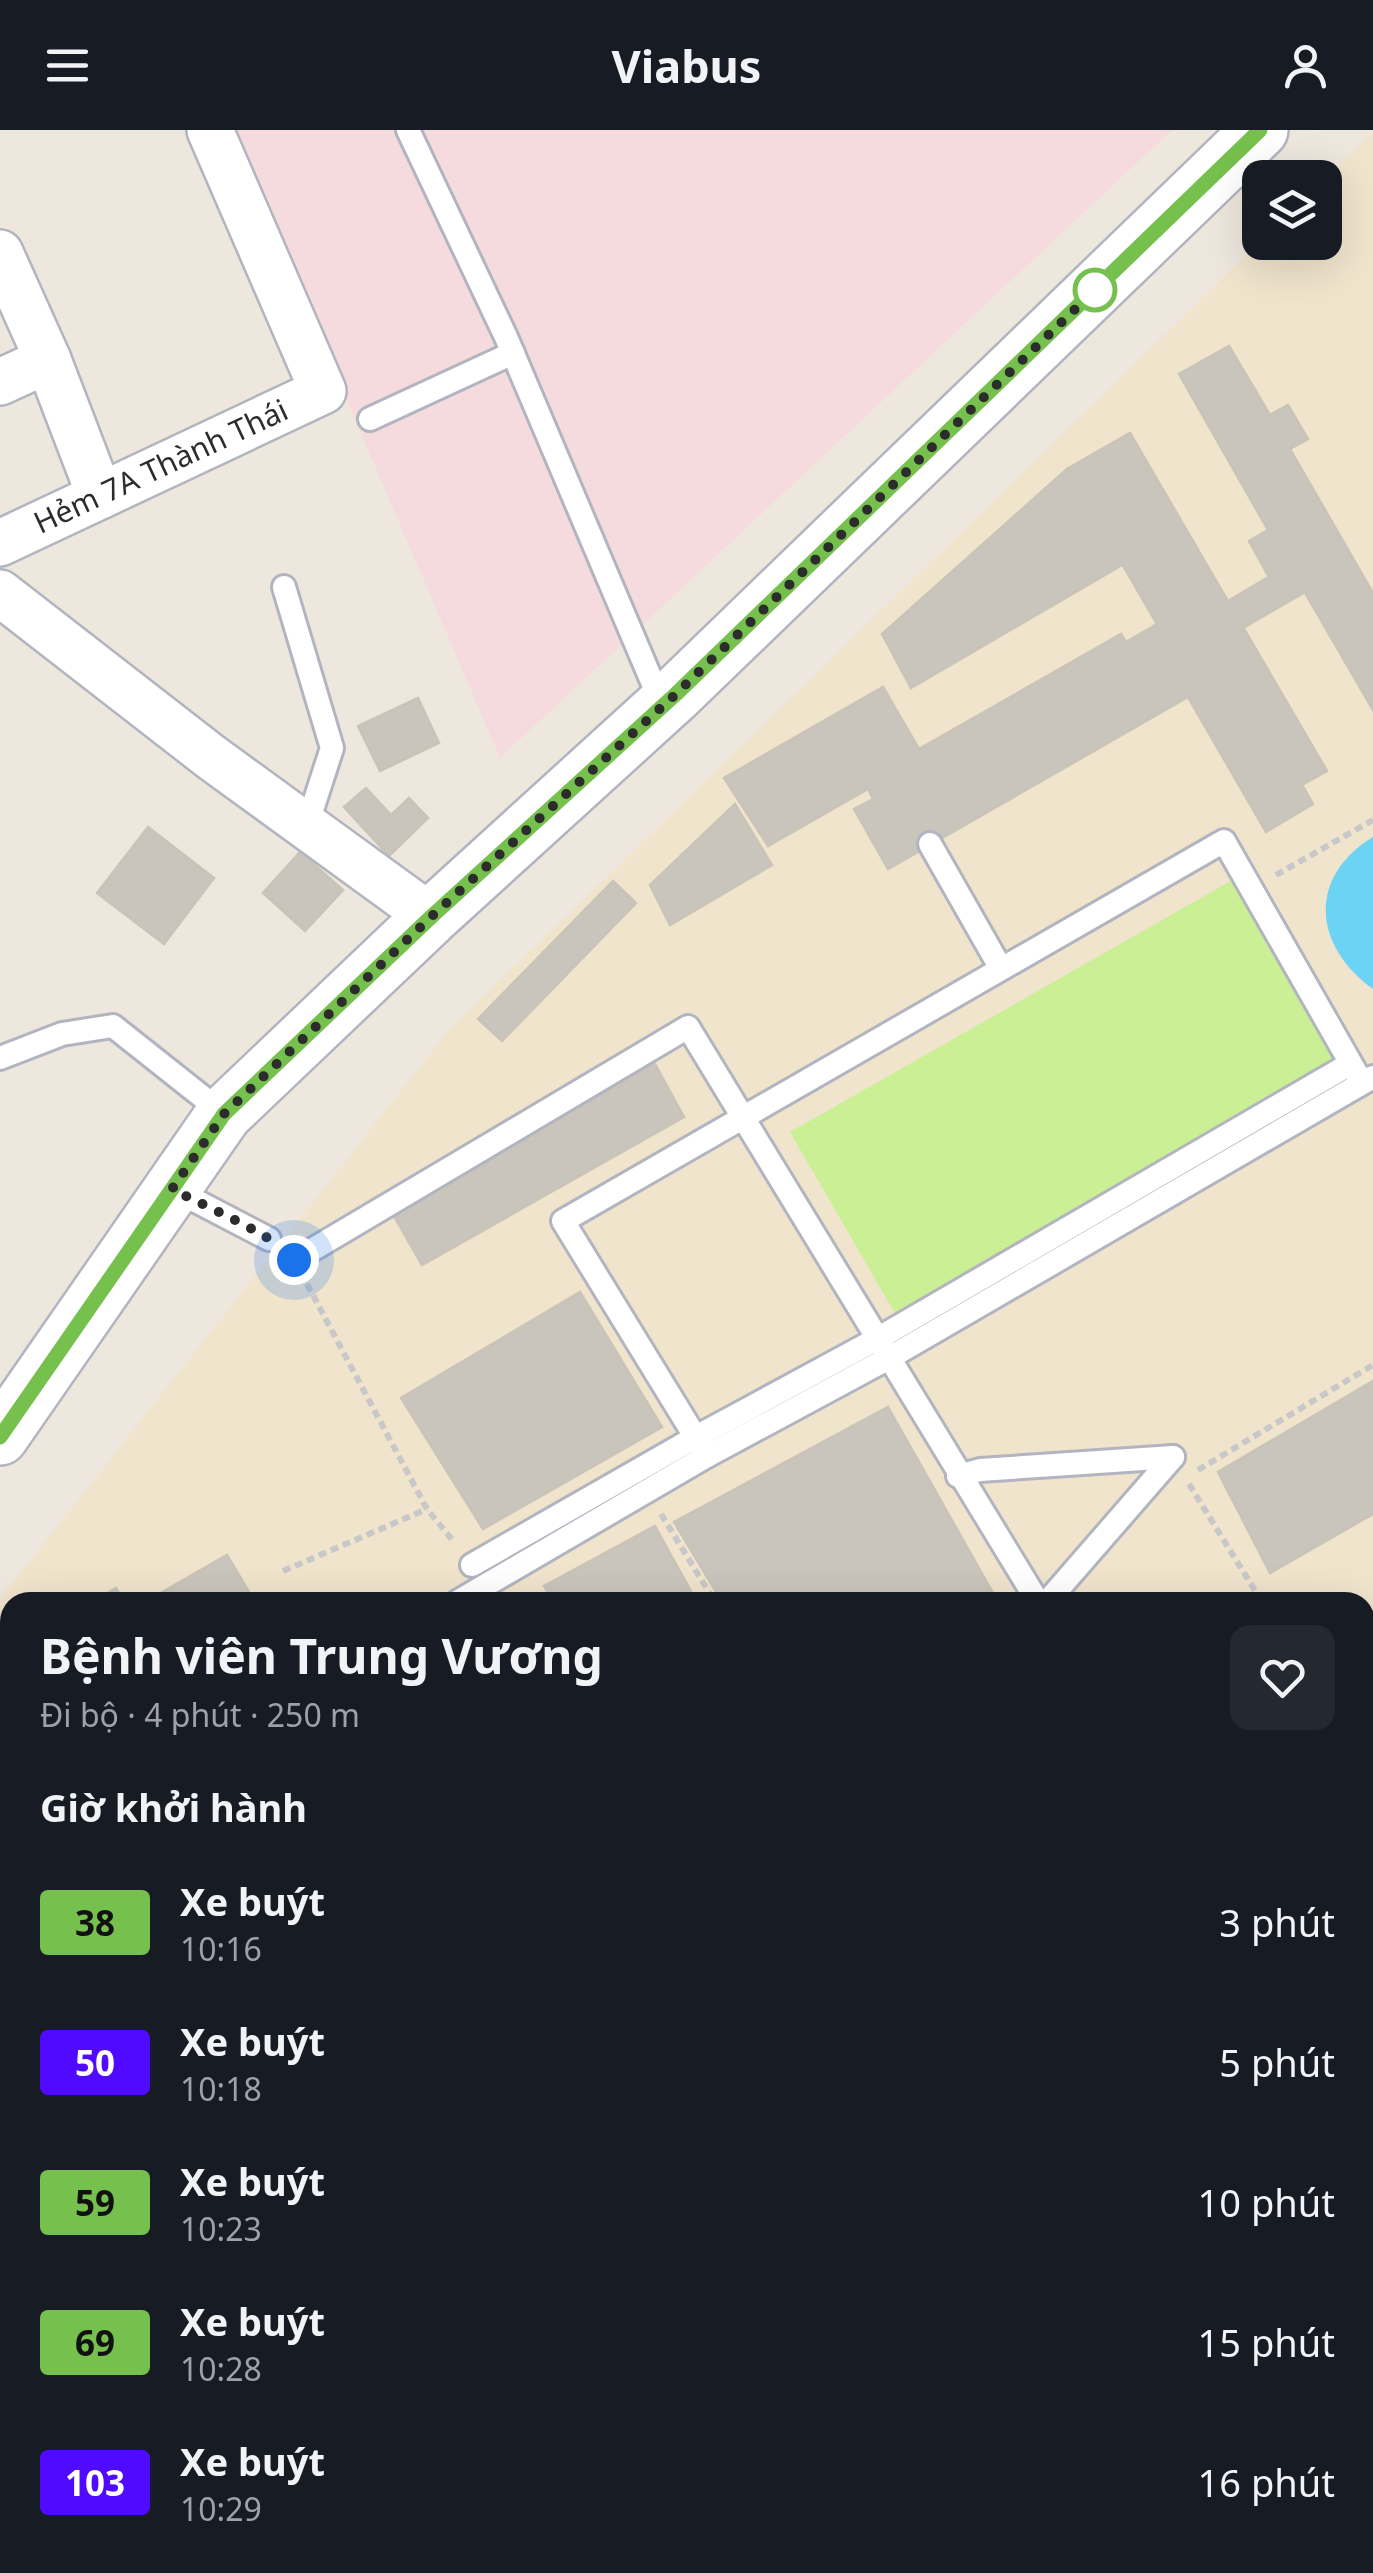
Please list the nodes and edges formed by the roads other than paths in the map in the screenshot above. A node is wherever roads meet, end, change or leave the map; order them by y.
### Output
1 (210, 130) edge
2 (408, 130) edge
3 (1260, 130) edge
4 (0, 253) edge
5 (513, 353) junction
6 (48, 360) junction
7 (0, 382) edge
8 (370, 420) dead end
9 (100, 496) junction
10 (0, 542) edge
11 (284, 588) dead end
12 (0, 593) edge
13 (662, 705) junction
14 (306, 828) junction
15 (930, 844) dead end
16 (431, 917) junction
17 (1000, 967) junction
18 (0, 1058) edge
19 (1362, 1075) edge
20 (224, 1114) junction
21 (744, 1115) junction
22 (172, 1189) junction
23 (269, 1239) dead end
24 (294, 1260) road end
25 (883, 1348) junction
26 (0, 1437) edge
27 (701, 1447) junction
28 (958, 1476) junction
29 (472, 1565) road end
30 (474, 1592) edge
31 (1032, 1592) edge
32 (1057, 1592) edge

1 - 9 street, Hẻm 7A Thành Thái
2 - 5 lane
3 - 13 main road
4 - 6 street
5 - 8 lane
5 - 13 lane
6 - 7 street
6 - 9 street
9 - 10 street, Hẻm 7A Thành Thái
11 - 14 lane
12 - 14 street
13 - 16 main road
14 - 16 street
15 - 17 lane
16 - 20 main road
17 - 19 lane
17 - 21 lane
18 - 20 lane
19 - 25 lane
20 - 22 main road
21 - 24 lane
21 - 25 lane
21 - 27 lane
22 - 23 lane
22 - 26 main road
25 - 27 lane
25 - 28 lane
27 - 29 lane
27 - 30 lane
28 - 31 lane
28 - 32 lane

